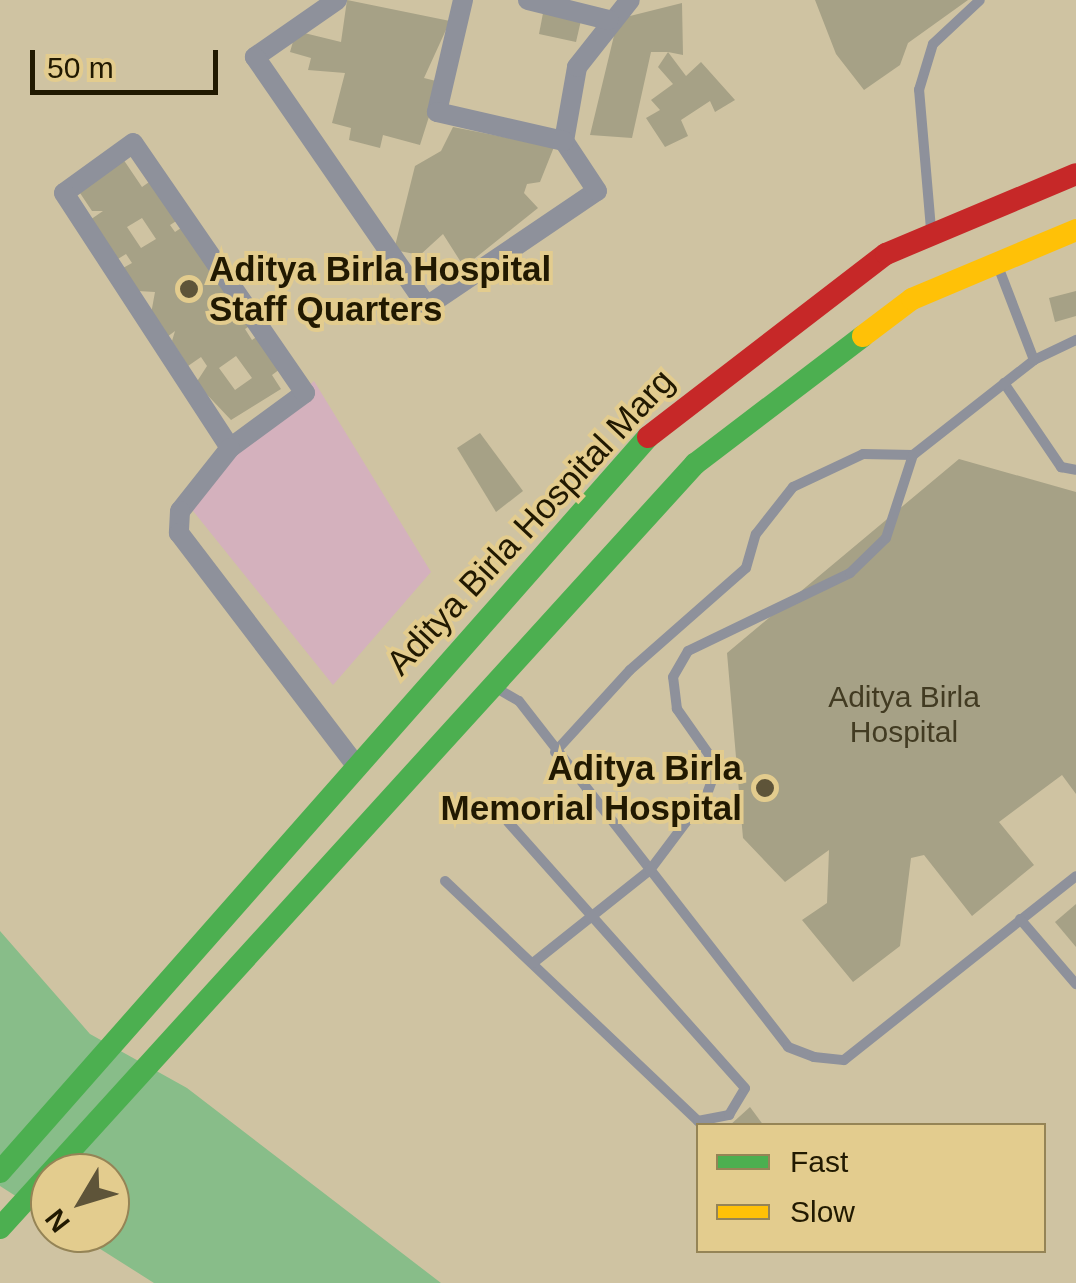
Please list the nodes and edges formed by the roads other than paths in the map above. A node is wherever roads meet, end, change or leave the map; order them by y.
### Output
1 (337, 0) edge
2 (463, 0) edge
3 (528, 0) edge
4 (630, 0) edge
5 (980, 0) edge
6 (609, 20) junction
7 (564, 141) junction
8 (1076, 174) edge
9 (931, 230) junction
10 (1076, 230) edge
11 (995, 259) junction
12 (1076, 340) edge
13 (1034, 360) junction
14 (1004, 384) junction
15 (230, 448) junction
16 (913, 455) junction
17 (1076, 470) edge
18 (497, 688) junction
19 (555, 752) junction
20 (356, 764) junction
21 (508, 822) dead end
22 (650, 870) junction
23 (1076, 876) edge
24 (445, 881) dead end
25 (594, 913) junction
26 (1020, 919) junction
27 (195, 957) junction
28 (533, 963) junction
29 (224, 984) junction
30 (1076, 984) edge
31 (0, 1172) edge
32 (0, 1228) edge

1 - 7 street
2 - 7 street
3 - 6 street
4 - 6 street
5 - 9 lane
6 - 7 street
8 - 9 main road, Aditya Birla Hospital Marg
9 - 20 main road, Aditya Birla Hospital Marg
10 - 11 main road
11 - 13 lane
11 - 18 main road
12 - 13 lane
13 - 14 lane
14 - 16 lane
14 - 17 lane
15 - 15 street
15 - 20 street
16 - 19 lane
16 - 22 lane
18 - 19 lane
18 - 29 main road
19 - 22 lane
20 - 27 main road, Aditya Birla Hospital Marg
21 - 25 lane
22 - 25 lane
22 - 26 lane
23 - 26 lane
24 - 28 lane
25 - 28 lane
25 - 28 lane
26 - 30 lane
27 - 29 main road
27 - 31 main road, Aditya Birla Hospital Marg
29 - 32 main road

